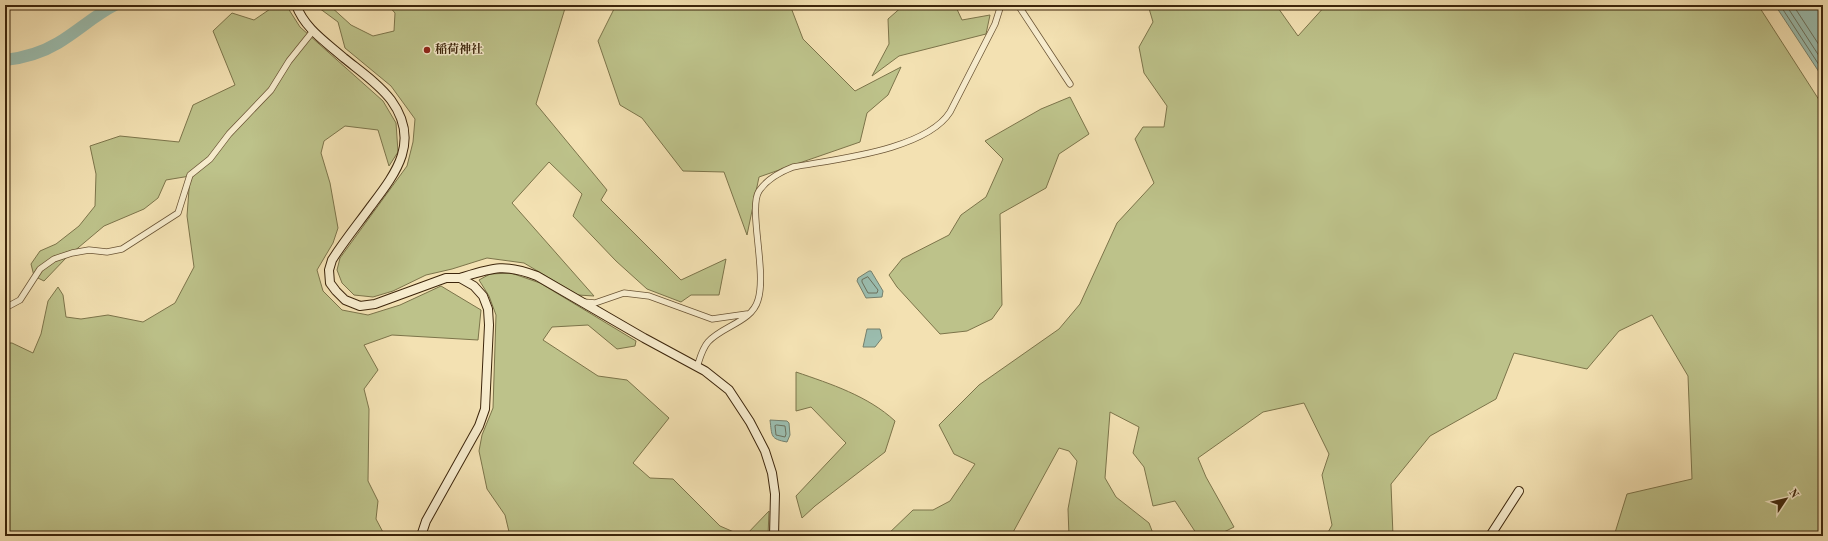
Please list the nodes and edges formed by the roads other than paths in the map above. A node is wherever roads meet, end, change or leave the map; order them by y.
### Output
1 (296, 5) edge
2 (1001, 5) edge
3 (1018, 5) edge
4 (313, 31) junction
5 (1070, 84) dead end
6 (460, 278) junction
7 (583, 302) junction
8 (5, 308) edge
9 (750, 314) junction
10 (697, 367) junction
11 (1518, 491) dead end
12 (421, 536) edge
13 (774, 536) edge
14 (1490, 536) edge

1 - 4 street
2 - 9 street
3 - 5 street
4 - 6 street
4 - 8 street
6 - 7 street
6 - 12 street
7 - 9 street
7 - 10 street
9 - 10 street
10 - 13 street
11 - 14 street

